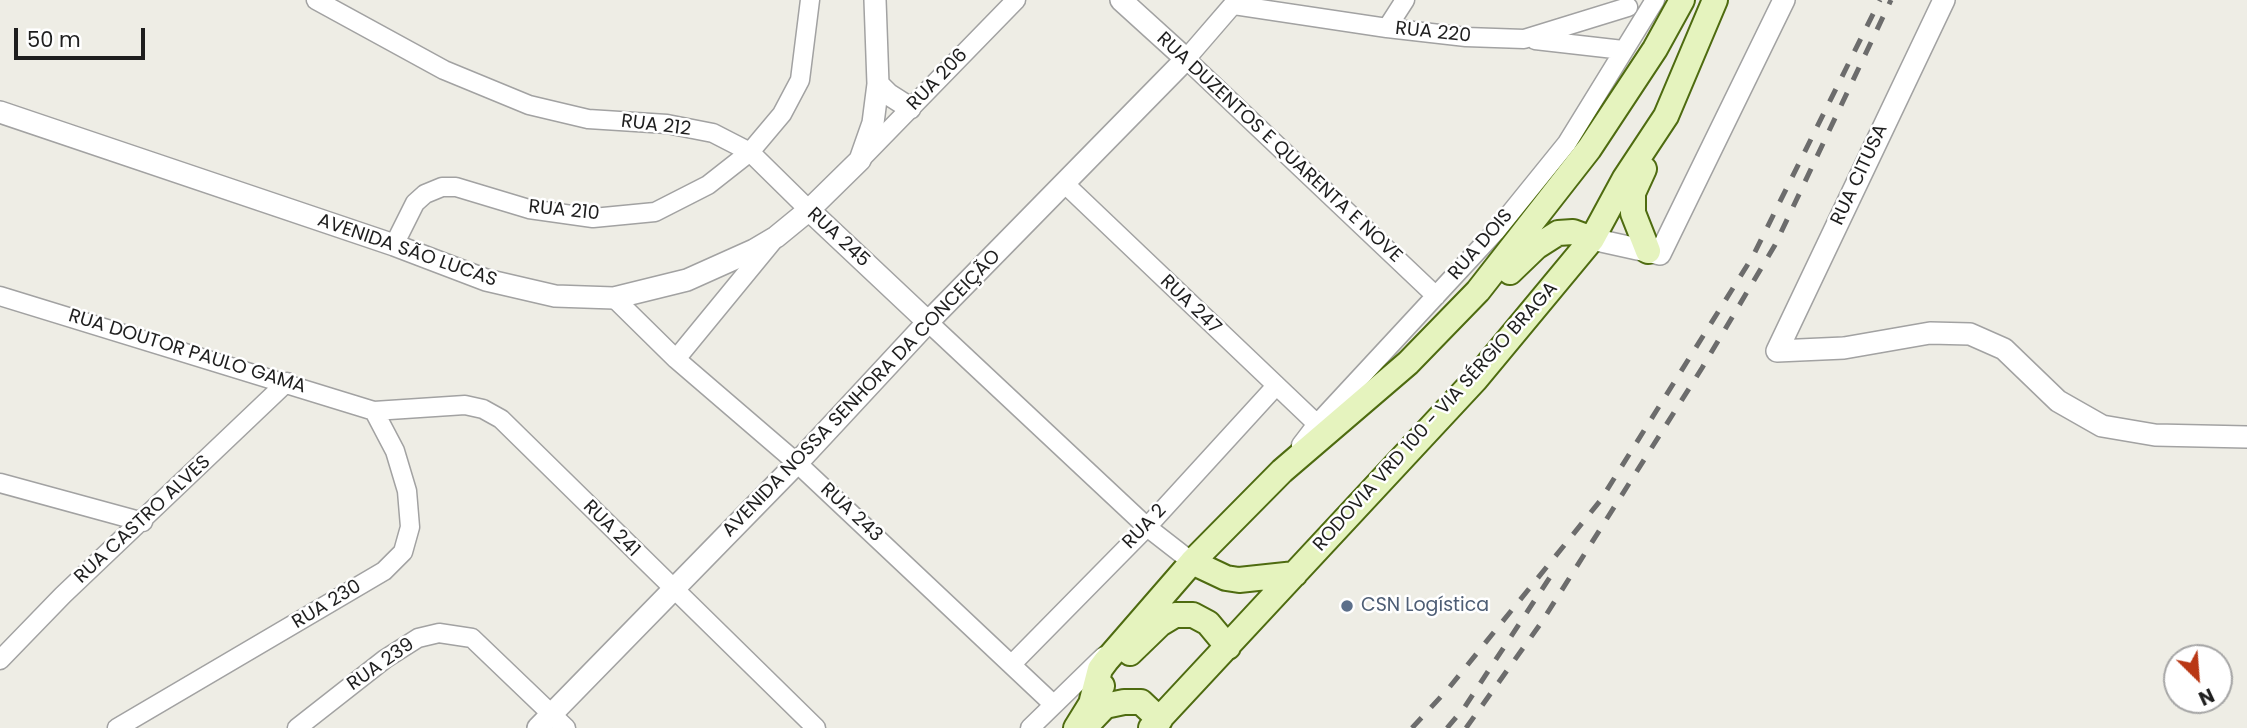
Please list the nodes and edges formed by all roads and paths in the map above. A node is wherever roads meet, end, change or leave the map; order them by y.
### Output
1 (316, 0) edge
2 (810, 0) edge
3 (875, 0) edge
4 (1016, 0) edge
5 (1121, 0) edge
6 (1405, 0) edge
7 (1655, 0) edge
8 (1682, 0) edge
9 (1716, 0) edge
10 (1784, 0) edge
11 (1944, 0) edge
12 (1236, 2) edge
13 (1627, 3) edge
14 (1387, 28) junction
15 (1633, 33) junction
16 (1524, 39) junction
17 (1623, 50) junction
18 (1186, 60) junction
19 (878, 84) junction
20 (910, 108) junction
21 (0, 112) edge
22 (1666, 117) junction
23 (750, 152) junction
24 (860, 160) junction
25 (1065, 184) junction
26 (809, 210) junction
27 (776, 237) junction
28 (1592, 239) junction
29 (394, 245) junction
30 (1654, 252) junction
31 (0, 296) edge
32 (1436, 296) junction
33 (614, 298) junction
34 (928, 322) junction
35 (676, 359) junction
36 (288, 382) junction
37 (1275, 387) junction
38 (1366, 401) junction
39 (374, 411) junction
40 (1317, 424) junction
41 (2247, 437) edge
42 (797, 463) junction
43 (1282, 471) junction
44 (0, 483) edge
45 (143, 522) junction
46 (1147, 527) junction
47 (1192, 562) junction
48 (1295, 574) junction
49 (673, 591) junction
50 (1124, 637) junction
51 (1228, 646) junction
52 (0, 660) edge
53 (1012, 664) junction
54 (1092, 700) junction
55 (1053, 704) junction
56 (552, 723) edge
57 (1155, 724) edge
58 (303, 726) edge
59 (117, 728) edge
60 (816, 728) edge
61 (1030, 728) edge
62 (1076, 728) edge
63 (1084, 728) edge

1 - 23 street, RUA 212
2 - 23 street, RUA 210
3 - 19 street
4 - 20 street, RUA 206
5 - 18 street, RUA DUZENTOS E QUARENTA E NOVE
6 - 14 street
7 - 15 street, RUA DOIS
8 - 38 main road
9 - 22 main road, RODOVIA VRD 100 - VIA SÉRGIO BRAGA
10 - 30 street
11 - 41 street, RUA CITUSA
12 - 14 street, RUA 220
12 - 18 street
13 - 15 street
13 - 16 street, RUA 220
14 - 16 street, RUA 220
15 - 17 street, RUA DOIS
16 - 17 street
17 - 32 street, RUA DOIS
18 - 25 street, AVENIDA NOSSA SENHORA DA CONCEIÇÃO
18 - 32 street, RUA DUZENTOS E QUARENTA E NOVE
19 - 20 street
19 - 24 street
20 - 24 street, RUA 206
21 - 29 street, AVENIDA SÃO LUCAS
22 - 28 main road, RODOVIA VRD 100 - VIA SÉRGIO BRAGA
22 - 30 main road
23 - 26 street, RUA 245
23 - 29 street, RUA 210
24 - 26 street, AVENIDA SÃO LUCAS
25 - 34 street, AVENIDA NOSSA SENHORA DA CONCEIÇÃO
25 - 37 street, RUA 247
26 - 27 street, AVENIDA SÃO LUCAS
26 - 34 street, RUA 245
27 - 33 street, AVENIDA SÃO LUCAS
27 - 35 street
28 - 30 street
28 - 38 main road
28 - 48 main road, RODOVIA VRD 100 - VIA SÉRGIO BRAGA
29 - 33 street, AVENIDA SÃO LUCAS
31 - 36 street, RUA DOUTOR PAULO GAMA
32 - 40 street, RUA DOIS
33 - 35 street, RUA 243
34 - 42 street, AVENIDA NOSSA SENHORA DA CONCEIÇÃO
34 - 46 street
35 - 42 street, RUA 243
36 - 39 street, RUA DOUTOR PAULO GAMA
36 - 45 street, RUA CASTRO ALVES
37 - 40 street, RUA 247
37 - 46 street, RUA 2
38 - 43 main road
39 - 49 street, RUA 241
39 - 59 street, RUA 230
40 - 43 street, RUA DOIS
42 - 49 street, AVENIDA NOSSA SENHORA DA CONCEIÇÃO
42 - 53 street, RUA 243
43 - 47 main road
44 - 45 street
45 - 52 street, RUA CASTRO ALVES
46 - 47 street
46 - 53 street, RUA 2
47 - 48 main road
47 - 50 main road
48 - 51 main road, RODOVIA VRD 100 - VIA SÉRGIO BRAGA
49 - 56 street, AVENIDA NOSSA SENHORA DA CONCEIÇÃO
49 - 60 street, RUA 241
50 - 54 main road
50 - 55 street
51 - 54 main road
51 - 57 main road, RODOVIA VRD 100 - VIA SÉRGIO BRAGA
53 - 55 street, RUA 243
54 - 62 main road
55 - 61 street
56 - 58 street, RUA 239
57 - 63 main road

